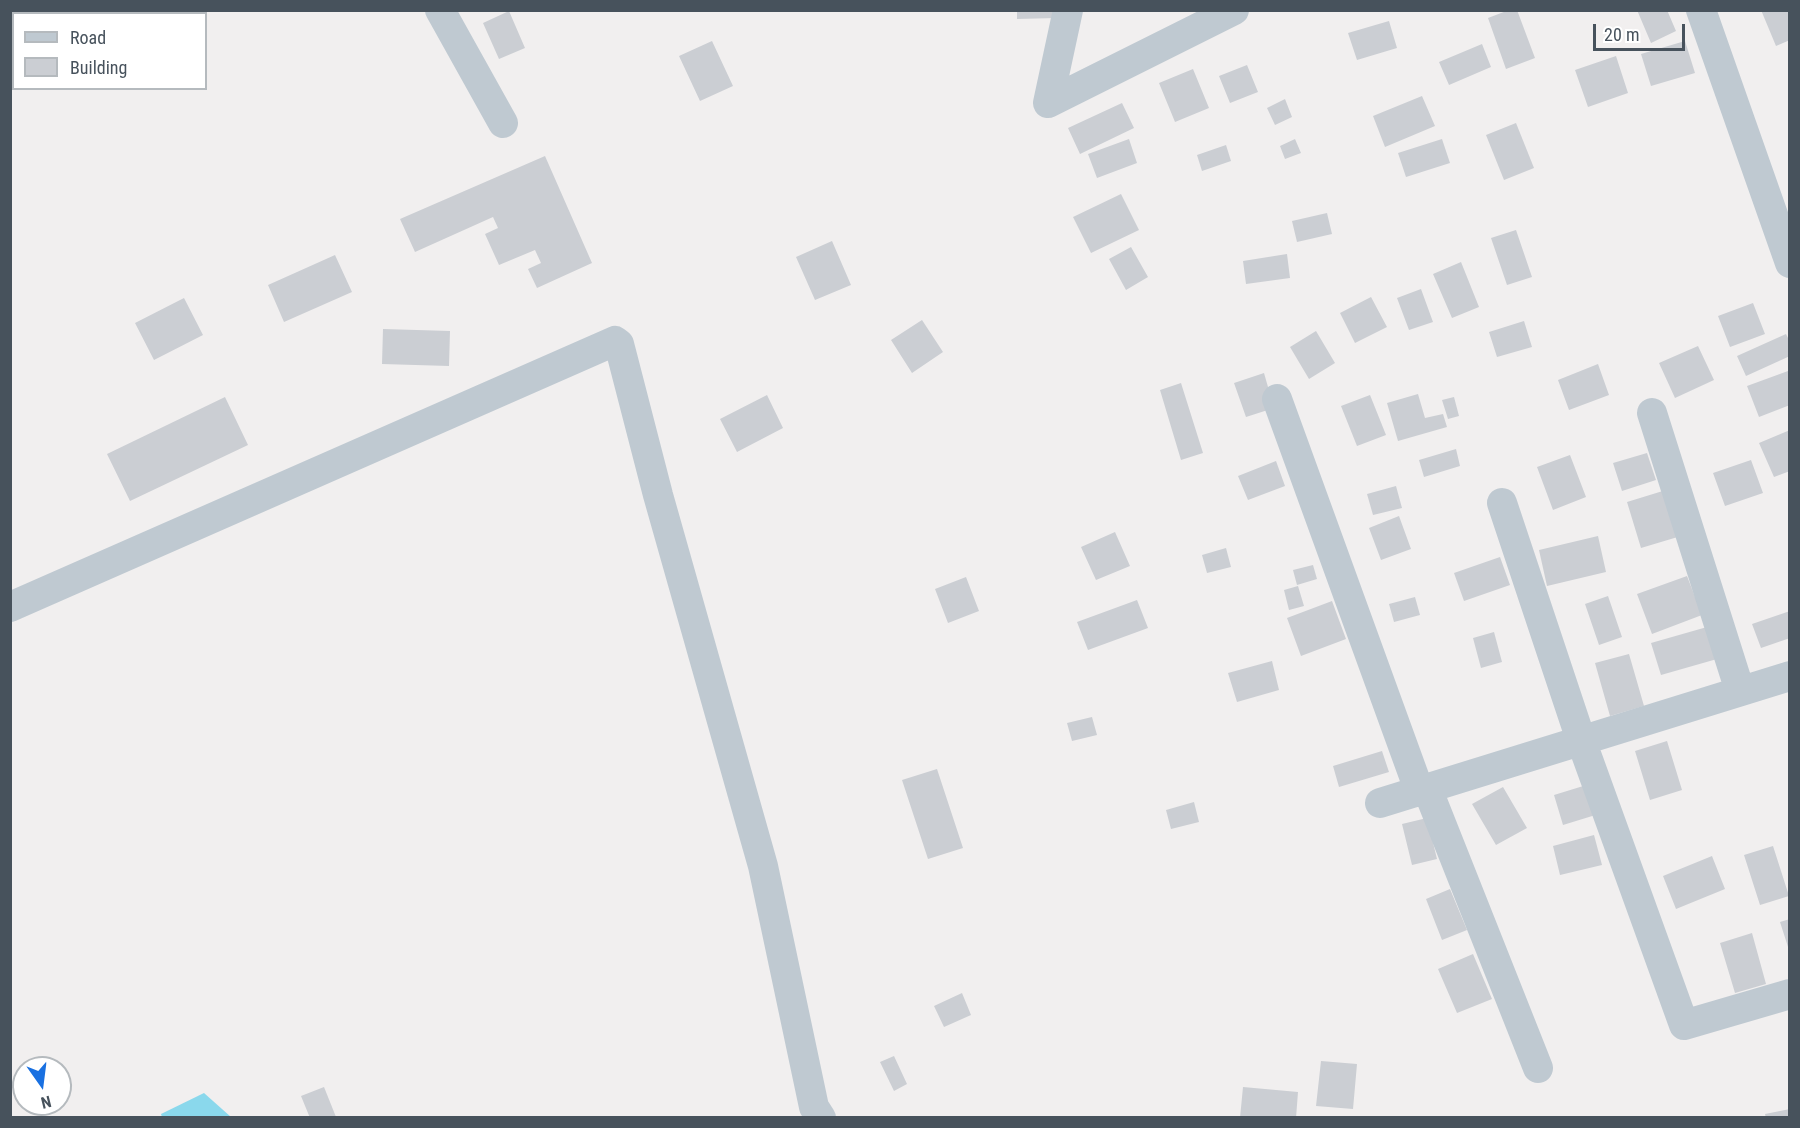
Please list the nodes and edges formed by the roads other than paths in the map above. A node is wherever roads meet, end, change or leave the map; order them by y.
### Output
1 (1068, 10) edge
2 (1234, 10) edge
3 (1701, 10) edge
4 (443, 12) edge
5 (503, 123) dead end
6 (1790, 263) edge
7 (1277, 399) dead end
8 (1652, 413) dead end
9 (1502, 503) dead end
10 (10, 607) edge
11 (1790, 676) edge
12 (1740, 691) junction
13 (1581, 740) junction
14 (1423, 789) junction
15 (1380, 803) dead end
16 (1790, 994) edge
17 (1538, 1068) dead end
18 (821, 1118) edge

1 - 2 street
3 - 6 street
4 - 5 street
7 - 14 street
8 - 12 street
9 - 13 street
10 - 18 street
11 - 12 street
12 - 13 street
13 - 14 street
13 - 16 street
14 - 15 street
14 - 17 street

